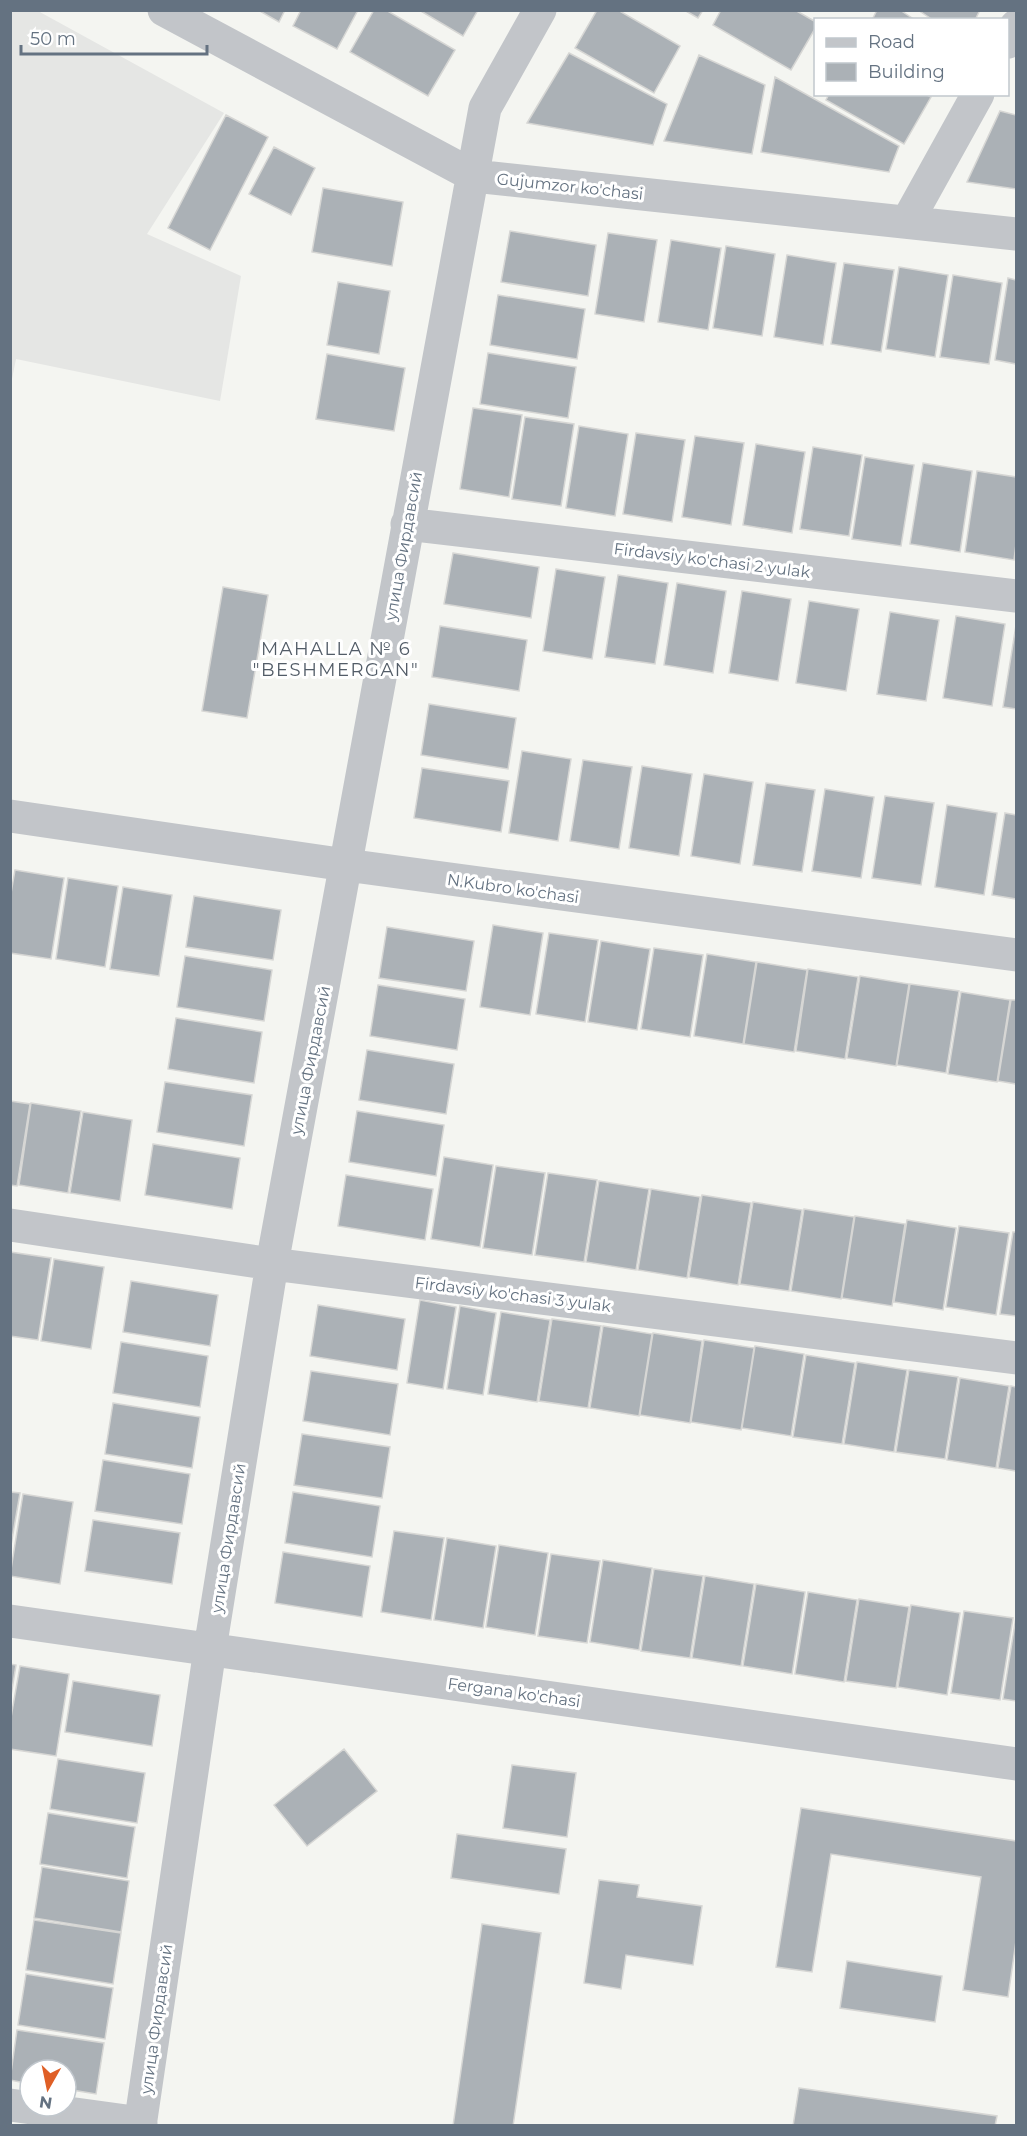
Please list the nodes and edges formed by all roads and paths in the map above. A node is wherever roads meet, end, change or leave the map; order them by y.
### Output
1 (164, 10) edge
2 (540, 10) edge
3 (1017, 26) edge
4 (1009, 40) edge
5 (977, 96) edge
6 (474, 176) junction
7 (908, 222) junction
8 (1017, 234) edge
9 (407, 524) junction
10 (1017, 596) edge
11 (10, 816) edge
12 (346, 865) junction
13 (1017, 955) edge
14 (10, 1226) edge
15 (272, 1264) junction
16 (1017, 1358) edge
17 (10, 1621) edge
18 (210, 1649) junction
19 (1017, 1764) edge
20 (10, 2105) edge
21 (141, 2124) edge

1 - 6 street, Gujumzor ko'chasi
2 - 6 street, улица Фирдавсий
3 - 4 street
5 - 7 street
6 - 7 street, Gujumzor ko'chasi
6 - 9 street, улица Фирдавсий
7 - 8 street, Gujumzor ko'chasi
9 - 10 street, Firdavsiy ko'chasi 2 yulak
9 - 12 street, улица Фирдавсий
11 - 12 street, N.Kubro ko'chasi
12 - 13 street, N.Kubro ko'chasi
12 - 15 street, улица Фирдавсий
14 - 15 street, Firdavsiy ko'chasi 3 yulak
15 - 16 street, Firdavsiy ko'chasi 3 yulak
15 - 18 street, улица Фирдавсий
17 - 18 street, Fergana ko'chasi
18 - 19 street, Fergana ko'chasi
18 - 21 street, улица Фирдавсий
20 - 21 street

